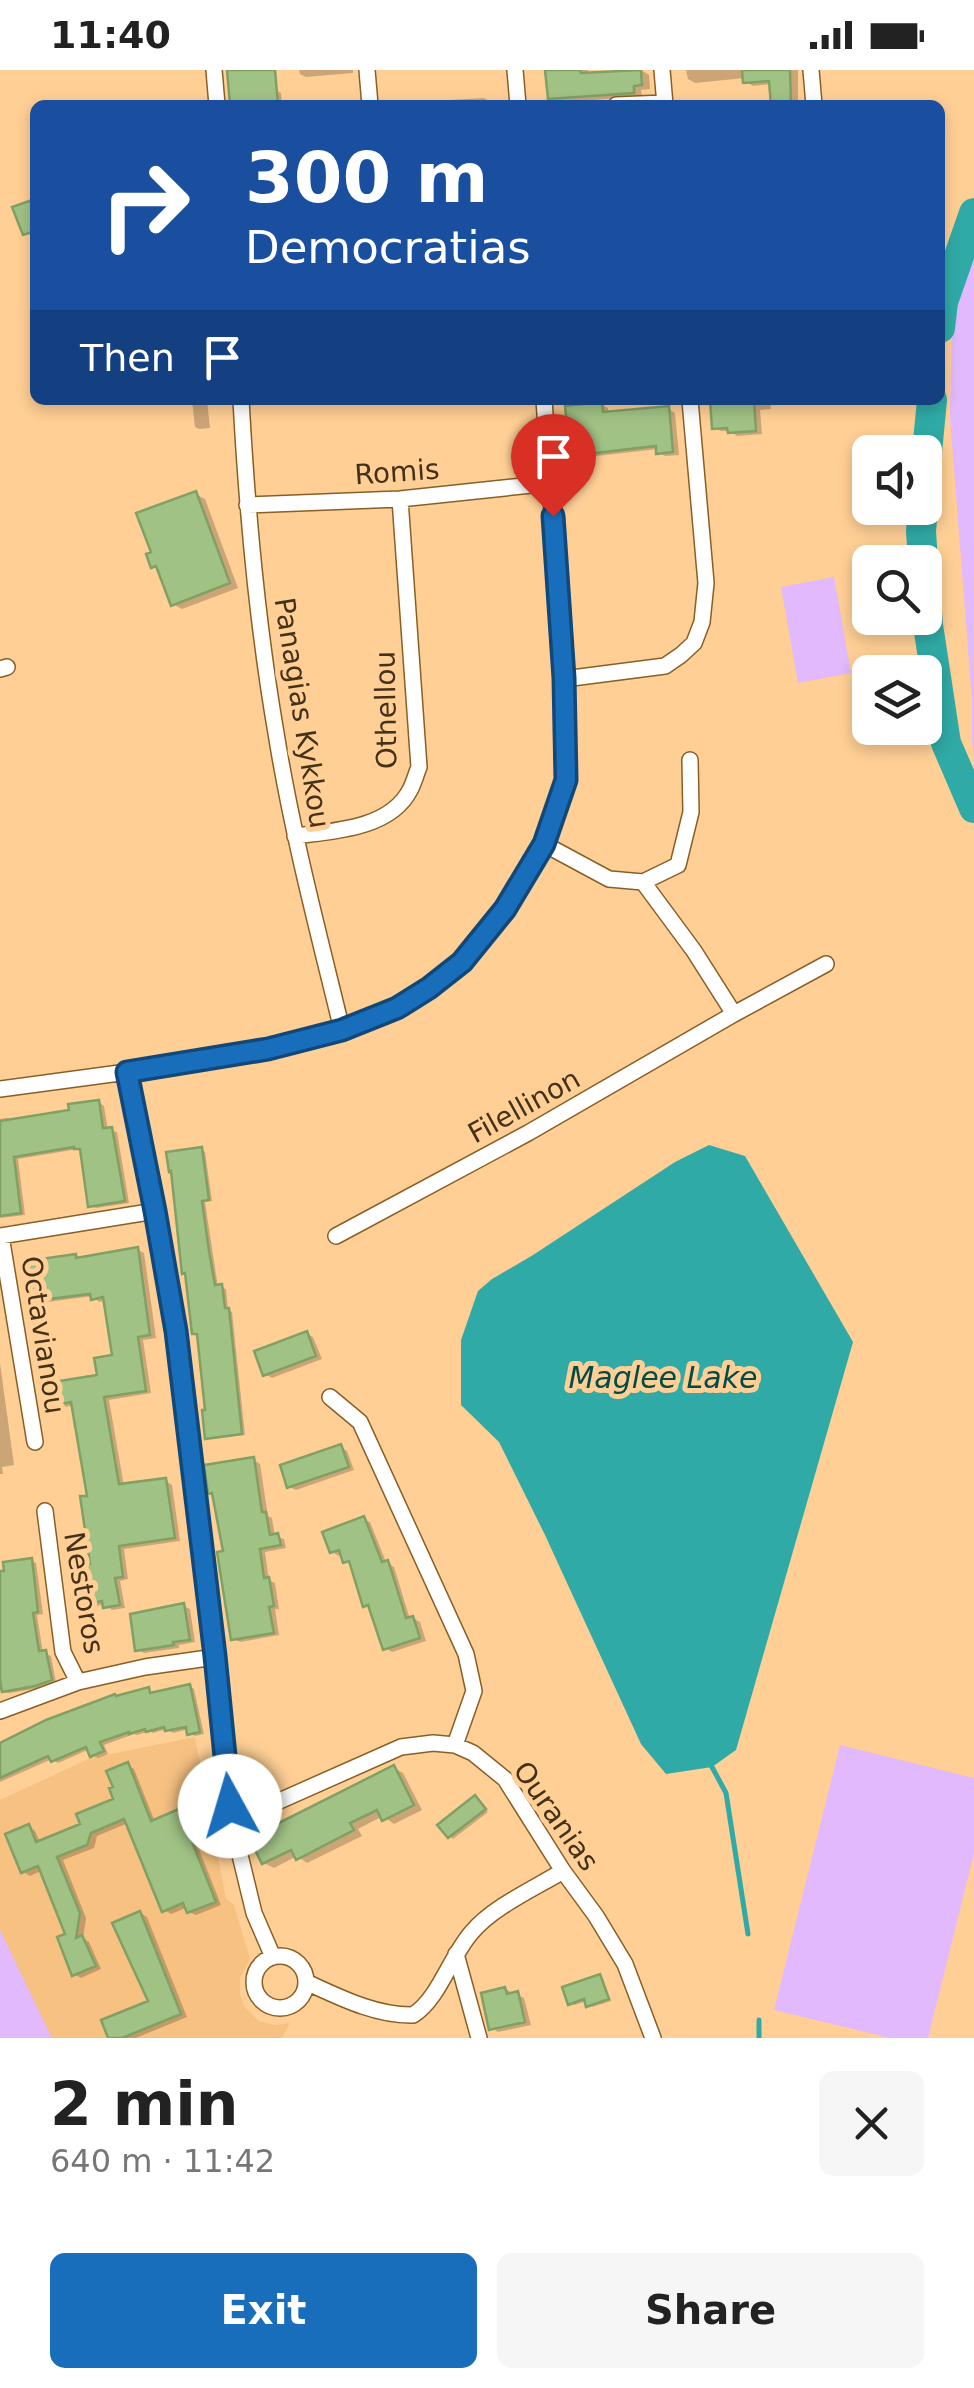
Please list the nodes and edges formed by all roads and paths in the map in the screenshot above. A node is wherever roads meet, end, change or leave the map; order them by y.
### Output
1 (214, 70) edge
2 (367, 70) edge
3 (515, 70) edge
4 (662, 70) edge
5 (810, 70) edge
6 (217, 100) edge
7 (370, 100) edge
8 (518, 100) edge
9 (664, 100) edge
10 (813, 100) edge
11 (241, 405) edge
12 (544, 405) edge
13 (690, 405) edge
14 (551, 483) junction
15 (400, 499) junction
16 (247, 506) junction
17 (564, 678) junction
18 (690, 760) dead end
19 (295, 836) junction
20 (544, 844) junction
21 (644, 882) junction
22 (826, 964) dead end
23 (734, 1014) junction
24 (342, 1030) junction
25 (127, 1072) junction
26 (0, 1089) edge
27 (155, 1211) junction
28 (1, 1236) edge
29 (336, 1236) dead end
30 (330, 1398) dead end
31 (35, 1442) dead end
32 (45, 1511) dead end
33 (215, 1656) junction
34 (78, 1682) junction
35 (0, 1711) edge
36 (455, 1744) junction
37 (232, 1822) junction
38 (563, 1871) junction
39 (456, 1954) junction
40 (273, 1956) junction
41 (306, 1982) junction
42 (478, 2038) edge
43 (654, 2038) edge

1 - 6 street
2 - 7 street
3 - 8 street
4 - 9 street
5 - 10 street
11 - 16 street, Panagias Kykkou
12 - 14 street
13 - 17 street
14 - 15 street, Romis
14 - 17 street
15 - 16 street, Romis
15 - 19 street, Othellou
16 - 19 street, Panagias Kykkou
17 - 20 street
18 - 21 street
19 - 24 street, Panagias Kykkou
20 - 21 street
20 - 24 street
21 - 23 street
22 - 23 street, Filellinon
23 - 29 street, Filellinon
24 - 25 street
25 - 26 street
25 - 27 street
27 - 28 street
27 - 33 street
28 - 31 street, Octavianou
30 - 36 street
32 - 34 street, Nestoros
33 - 34 street
33 - 37 street
34 - 35 street
36 - 37 street
36 - 38 street, Ouranias
37 - 40 street
38 - 39 street
38 - 43 street, Ouranias
39 - 41 street
39 - 42 street
40 - 41 street
40 - 41 street

